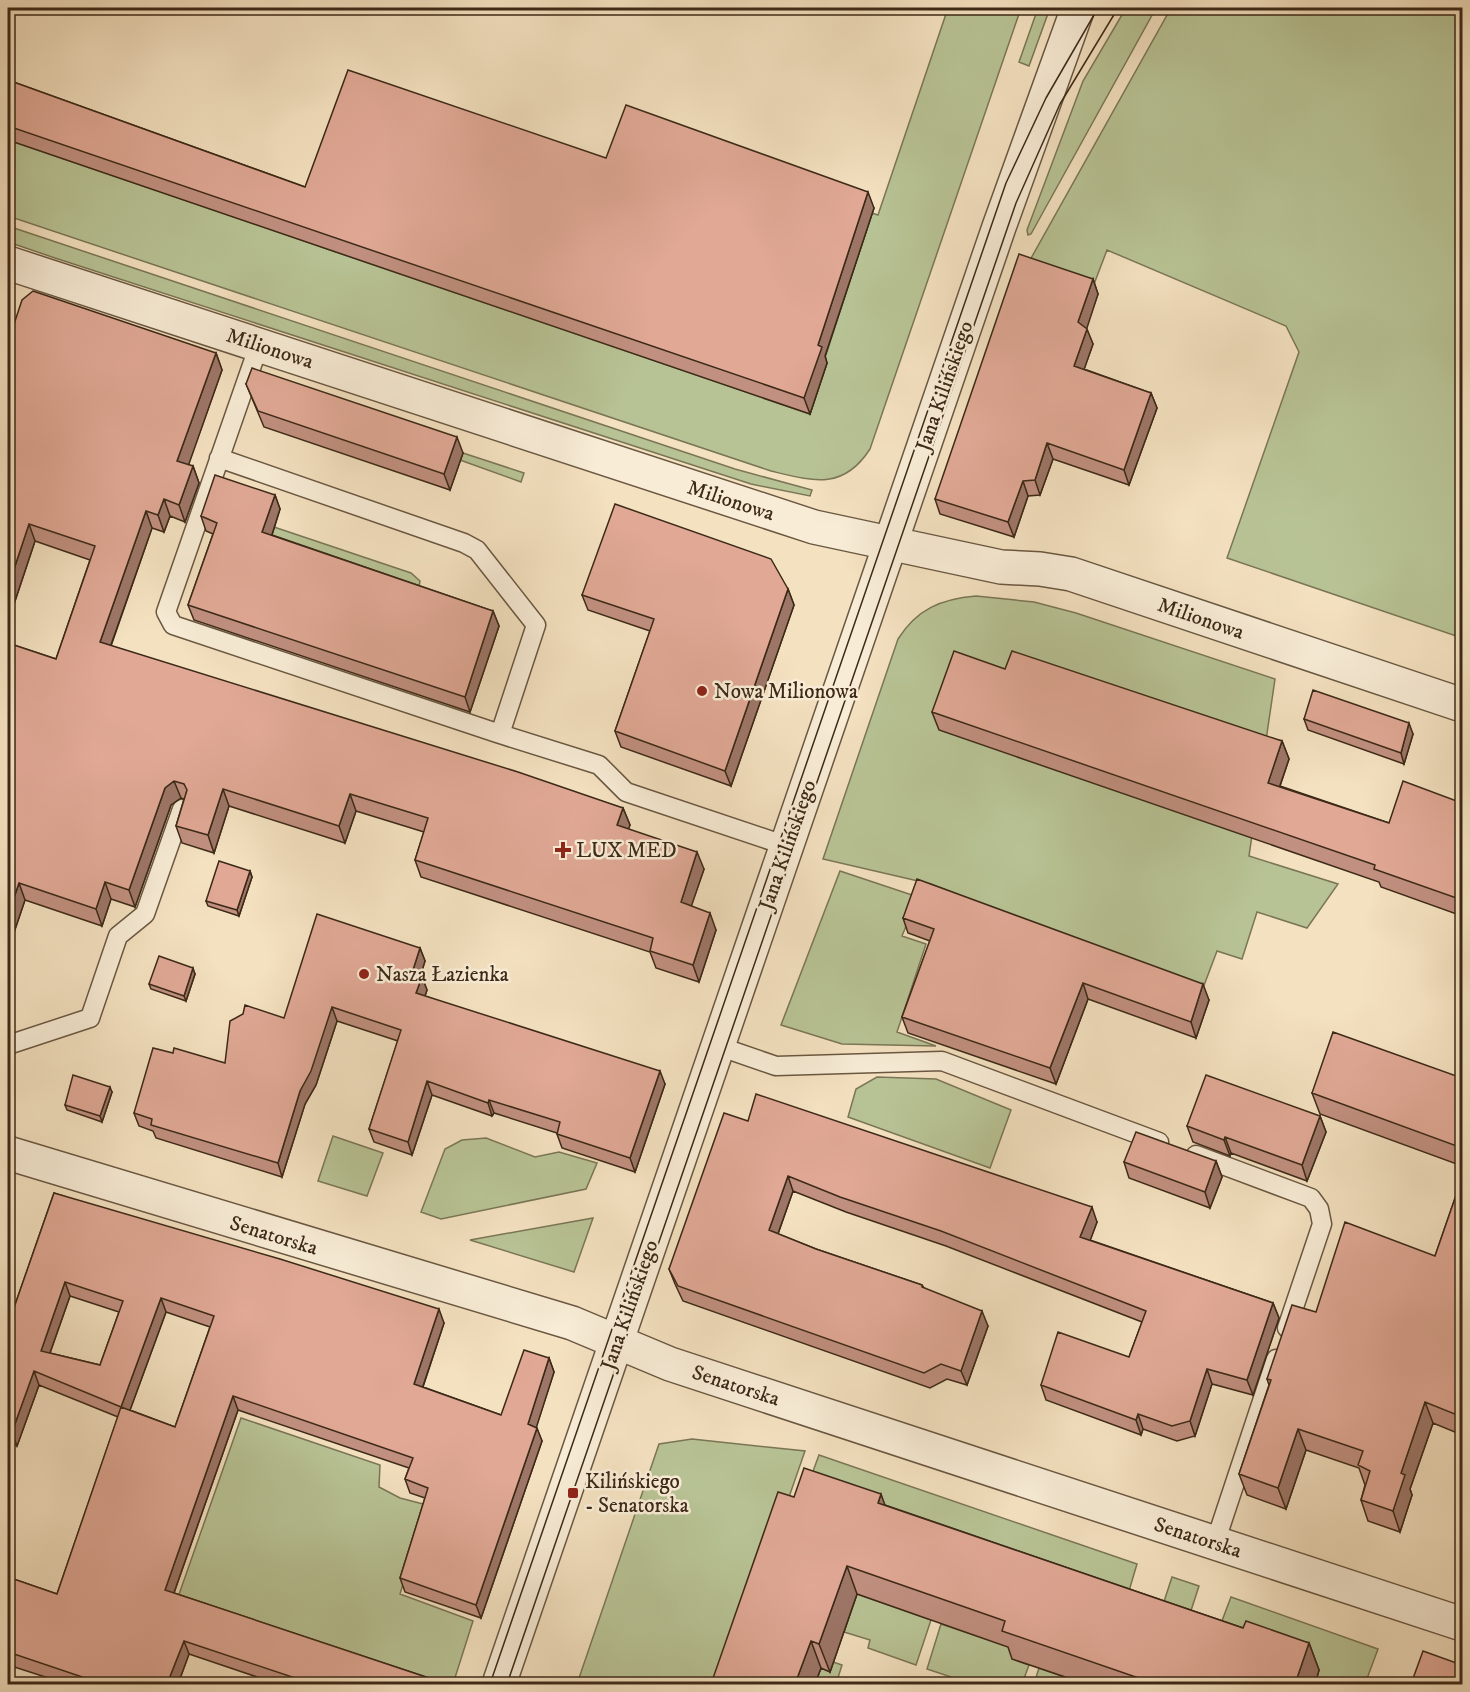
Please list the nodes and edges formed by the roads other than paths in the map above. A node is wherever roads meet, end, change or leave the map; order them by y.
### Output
1 (1078, 8) edge
2 (8, 263) edge
3 (259, 345) junction
4 (219, 458) junction
5 (890, 545) junction
6 (1462, 705) edge
7 (500, 734) junction
8 (182, 809) edge
9 (787, 846) junction
10 (8, 1045) edge
11 (718, 1046) junction
12 (8, 1153) edge
13 (616, 1342) junction
14 (1215, 1543) junction
15 (1462, 1624) edge
16 (499, 1684) edge

1 - 5 street, Jana Kilińskiego
2 - 3 street, Milionowa
3 - 4 lane
3 - 5 street, Milionowa
4 - 7 lane
4 - 7 lane
5 - 6 street, Milionowa
5 - 9 street, Jana Kilińskiego
7 - 9 lane
8 - 10 lane
9 - 11 street, Jana Kilińskiego
11 - 13 street, Jana Kilińskiego
11 - 14 lane
12 - 13 street, Senatorska
13 - 14 street, Senatorska
13 - 16 street, Jana Kilińskiego
14 - 15 street, Senatorska

